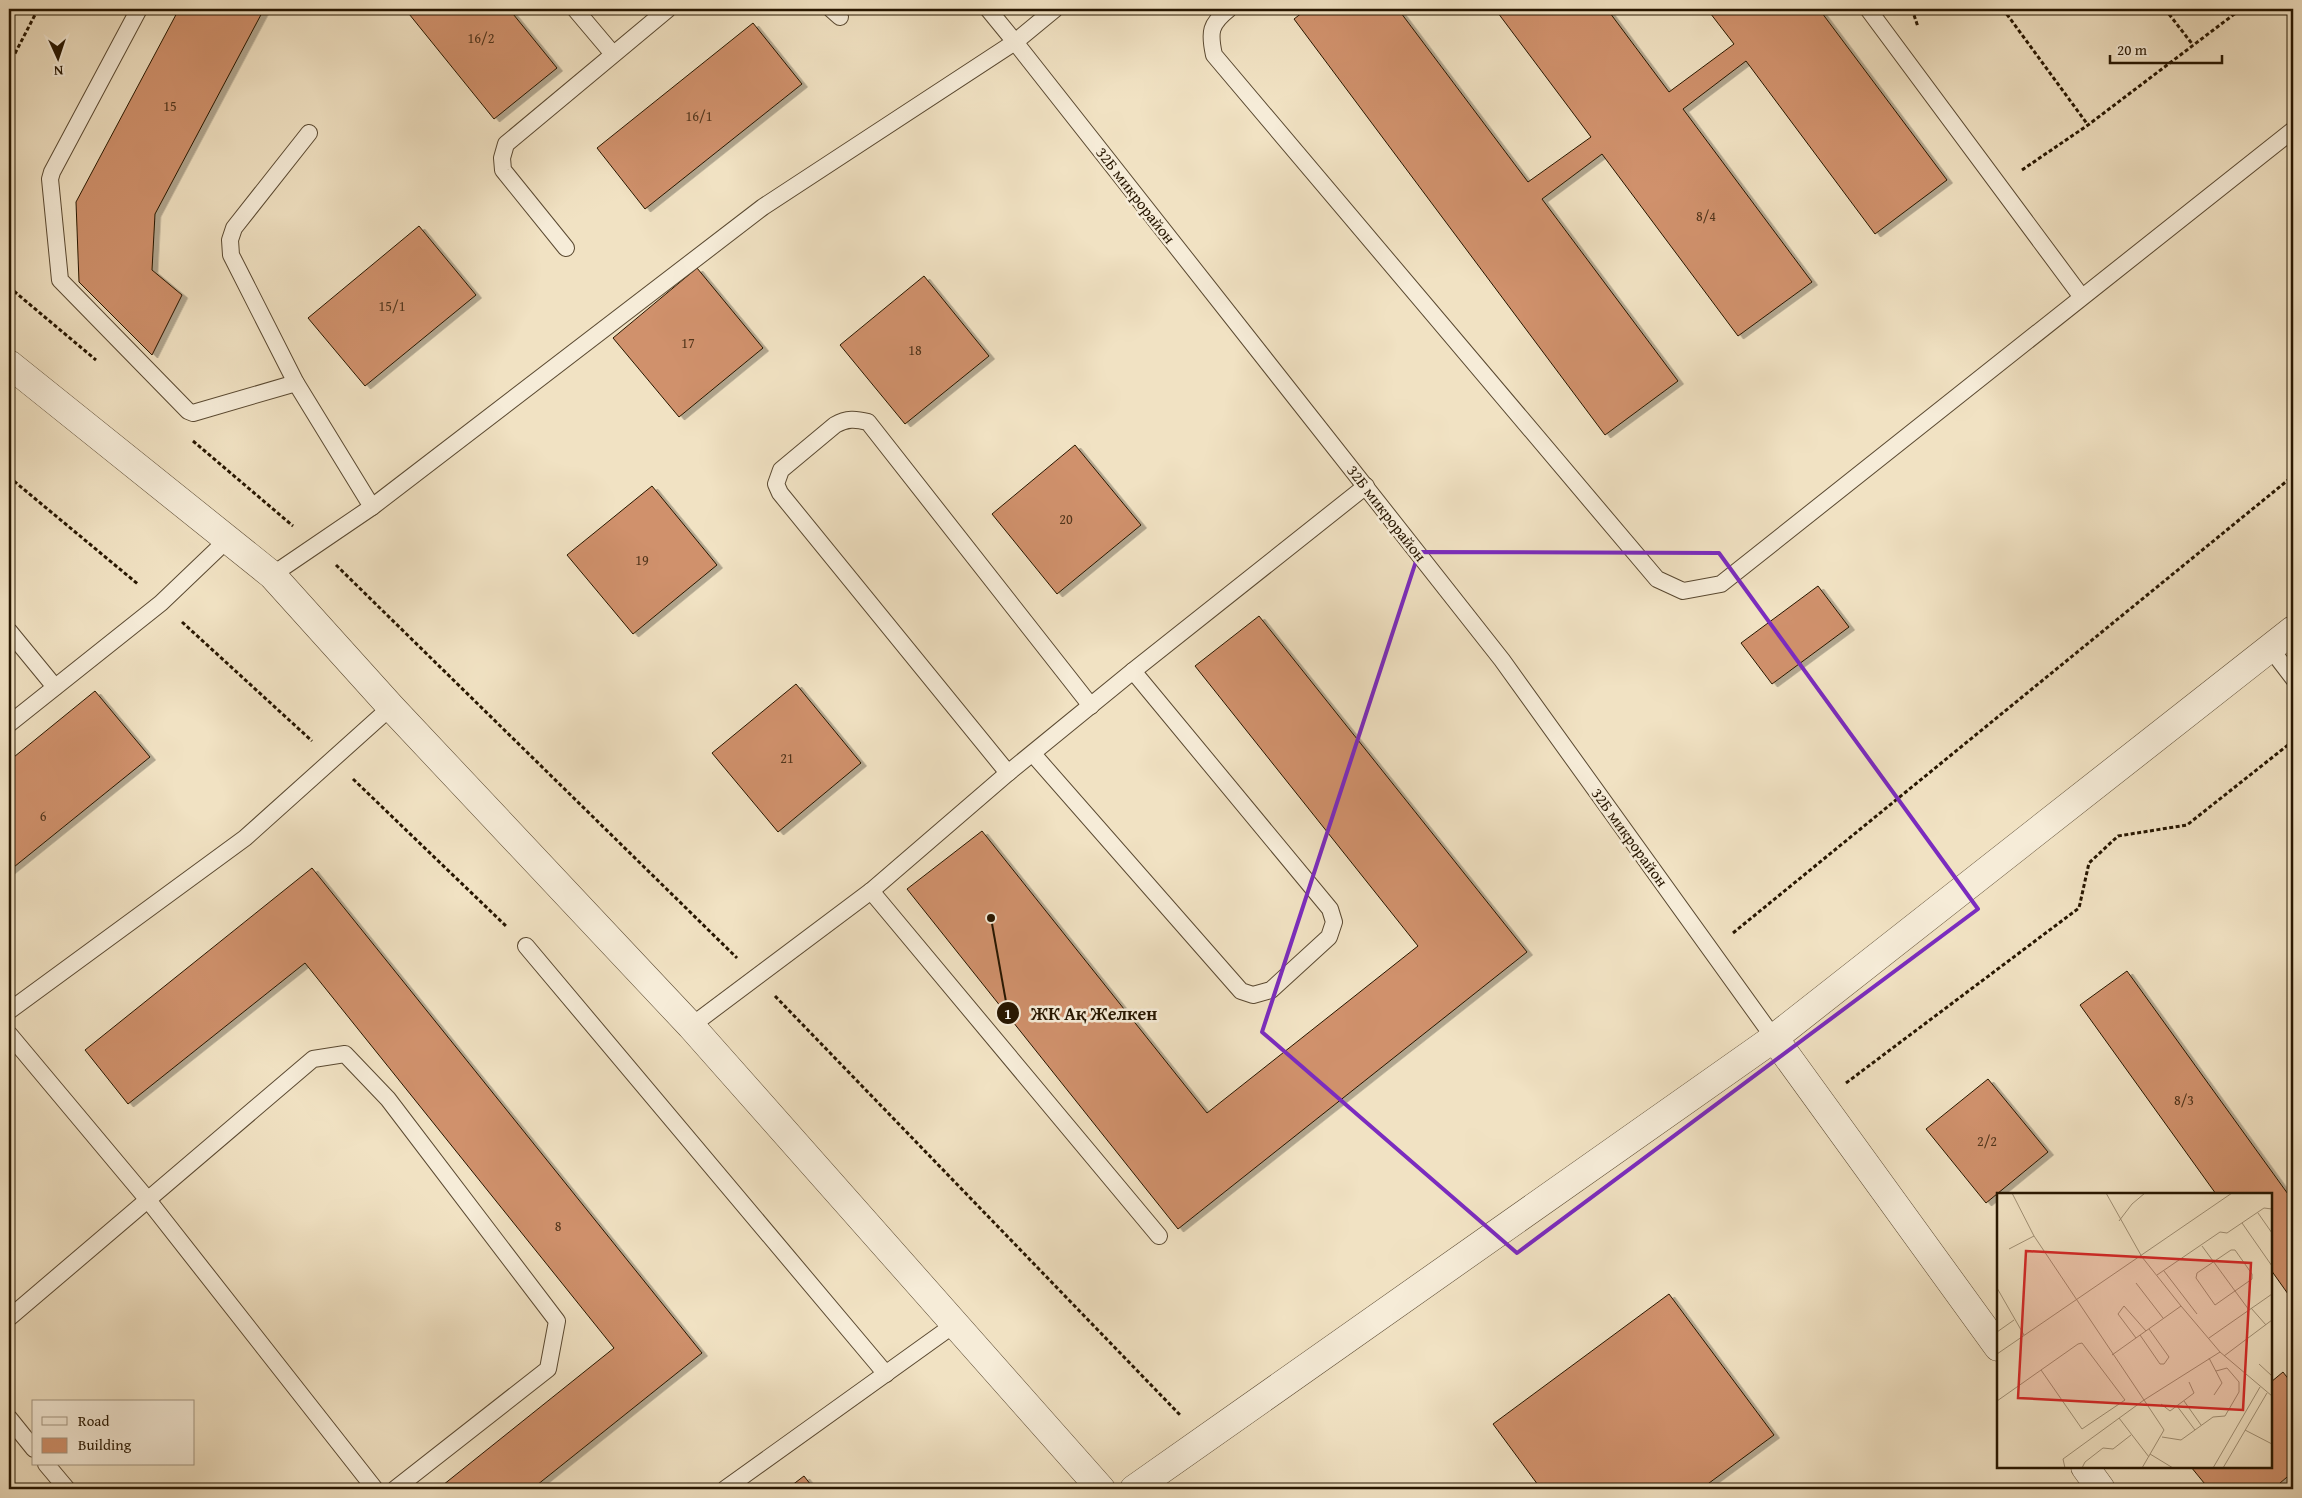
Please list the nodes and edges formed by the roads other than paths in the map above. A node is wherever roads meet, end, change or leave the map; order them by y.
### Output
1 (138, 9) edge
2 (575, 9) edge
3 (668, 9) edge
4 (988, 9) edge
5 (1055, 9) edge
6 (1229, 9) edge
7 (1868, 9) edge
8 (1015, 42) junction
9 (613, 54) junction
10 (2293, 130) edge
11 (309, 133) dead end
12 (566, 248) dead end
13 (2081, 296) junction
14 (9, 364) edge
15 (296, 383) junction
16 (1366, 486) junction
17 (372, 506) junction
18 (228, 539) junction
19 (272, 576) junction
20 (2293, 630) edge
21 (9, 631) edge
22 (2270, 648) junction
23 (1133, 671) junction
24 (2293, 678) edge
25 (55, 687) junction
26 (1091, 706) junction
27 (391, 707) junction
28 (9, 724) edge
29 (1033, 754) junction
30 (1008, 773) junction
31 (871, 891) junction
32 (526, 946) road end
33 (9, 1011) edge
34 (691, 1026) junction
35 (9, 1034) edge
36 (1774, 1038) junction
37 (148, 1200) junction
38 (1159, 1236) dead end
39 (9, 1318) edge
40 (955, 1324) junction
41 (1997, 1346) edge
42 (886, 1374) junction
43 (9, 1418) edge
44 (32, 1447) edge
45 (48, 1466) edge
46 (2086, 1468) edge
47 (67, 1489) edge
48 (375, 1489) edge
49 (395, 1489) edge
50 (725, 1489) edge
51 (1101, 1489) edge
52 (1134, 1489) edge
53 (2101, 1489) edge

1 - 15 lane
2 - 9 lane
3 - 9 lane
4 - 8 lane, 32Б микрорайон
5 - 8 lane
6 - 13 lane
7 - 13 lane
8 - 16 lane, 32Б микрорайон
8 - 17 lane
9 - 12 lane
10 - 13 lane
11 - 15 lane
14 - 18 street
15 - 17 lane
16 - 23 lane
16 - 36 lane, 32Б микрорайон
17 - 19 lane
18 - 19 street
18 - 25 lane
19 - 27 street
20 - 22 street
21 - 25 lane
22 - 24 lane
22 - 36 street
23 - 26 lane
23 - 29 lane
25 - 28 lane
26 - 29 lane
26 - 30 lane
27 - 33 lane
27 - 34 street
29 - 30 lane
30 - 31 lane
31 - 34 lane
31 - 38 lane
32 - 42 lane
34 - 40 street
35 - 37 lane
36 - 41 street
36 - 52 street
37 - 39 lane
37 - 48 lane
37 - 49 lane
40 - 42 lane
40 - 51 street
42 - 50 lane
43 - 44 lane
45 - 47 lane
46 - 53 street

